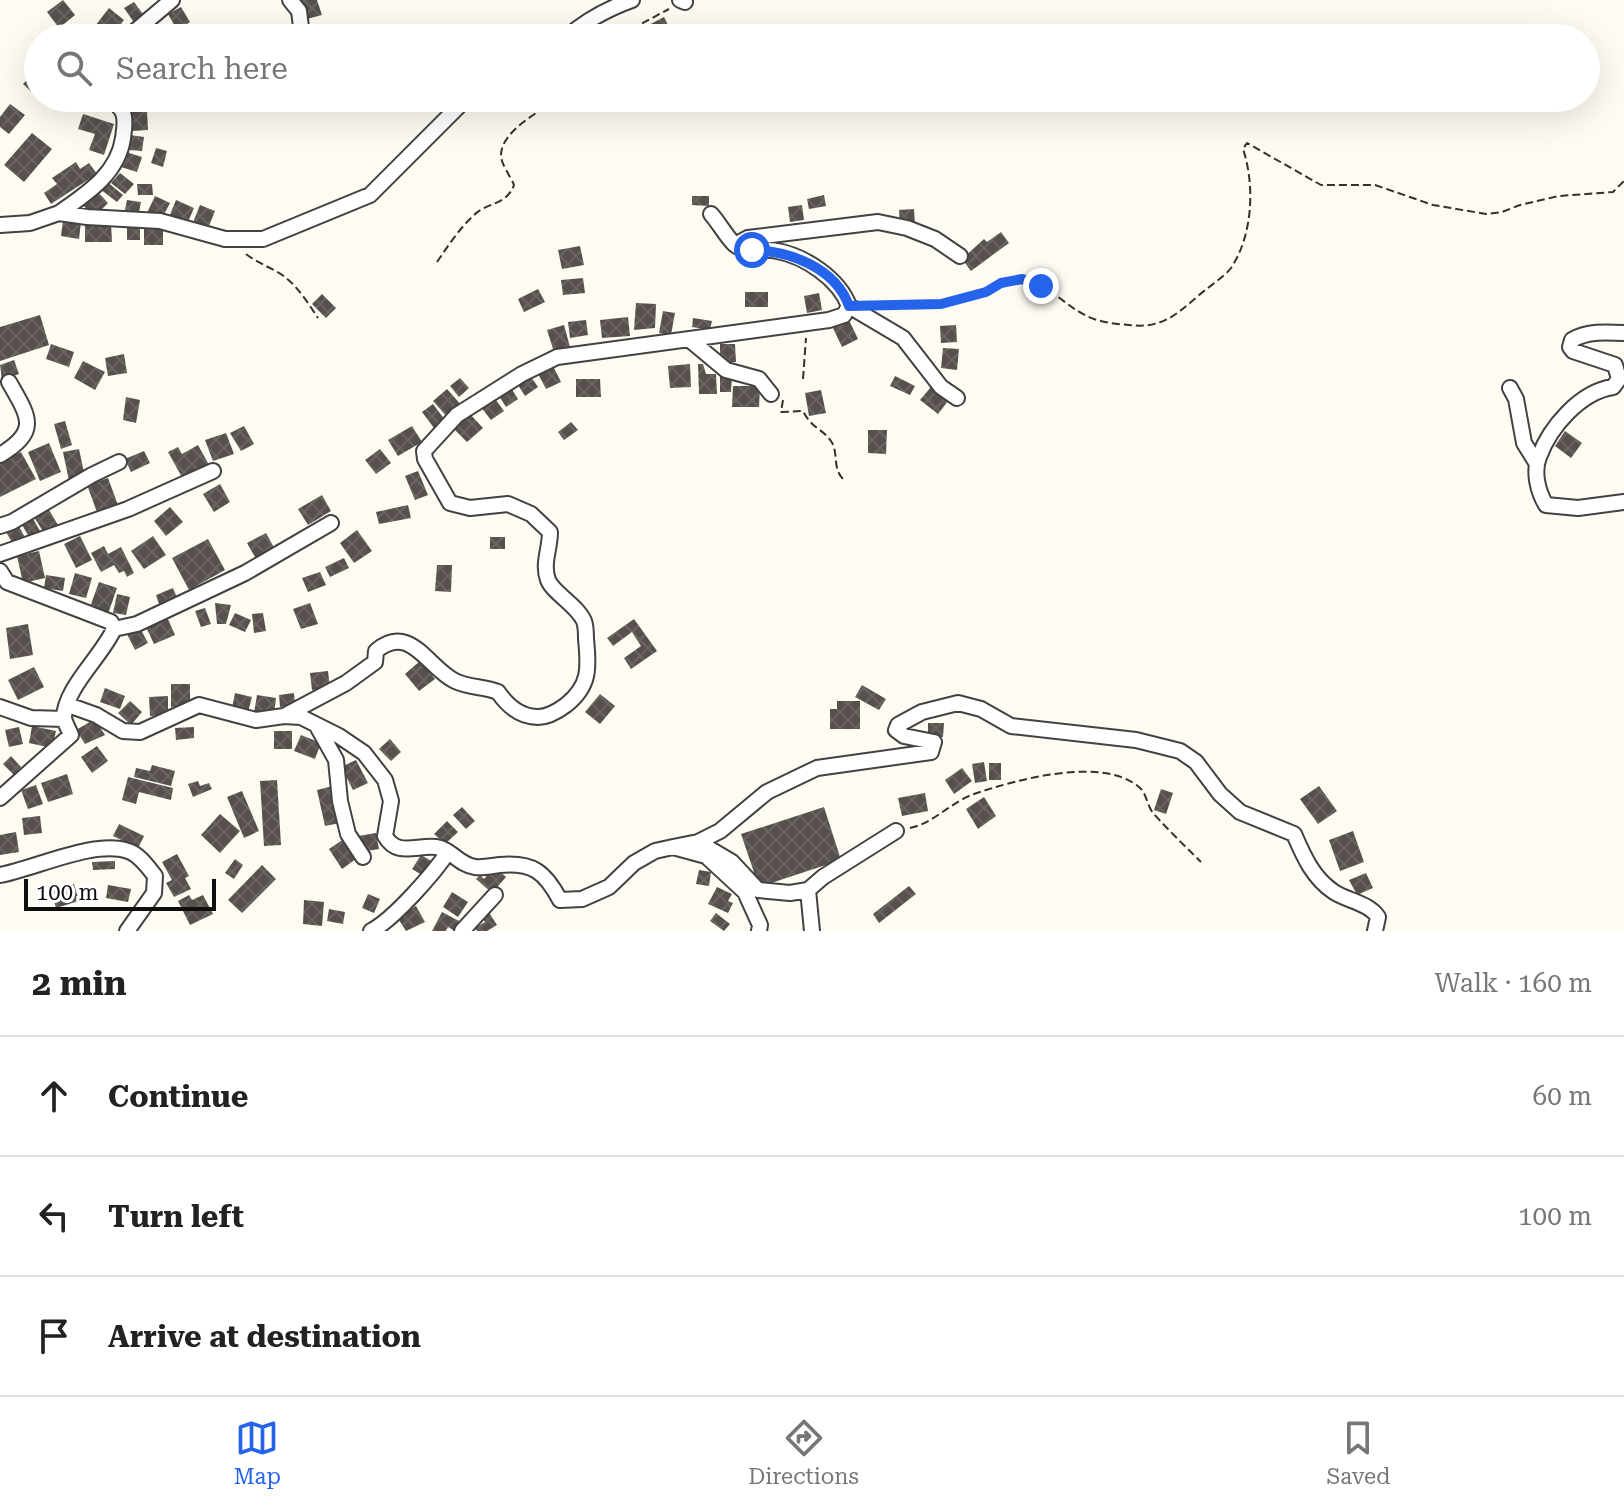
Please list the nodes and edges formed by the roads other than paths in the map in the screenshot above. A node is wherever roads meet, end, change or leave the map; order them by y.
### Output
1 (290, 0) edge
2 (632, 0) edge
3 (166, 2) edge
4 (142, 24) edge
5 (301, 24) edge
6 (581, 24) edge
7 (122, 112) edge
8 (453, 112) edge
9 (59, 213) junction
10 (711, 214) dead end
11 (0, 225) edge
12 (735, 245) junction
13 (960, 256) dead end
14 (849, 306) junction
15 (1624, 333) edge
16 (690, 340) junction
17 (9, 382) dead end
18 (1510, 388) dead end
19 (771, 394) road end
20 (957, 398) dead end
21 (0, 455) edge
22 (119, 462) dead end
23 (1537, 464) junction
24 (213, 471) dead end
25 (1624, 502) edge
26 (331, 523) dead end
27 (0, 526) edge
28 (0, 554) edge
29 (0, 571) edge
30 (114, 629) junction
31 (0, 707) edge
32 (66, 712) junction
33 (284, 716) junction
34 (317, 726) junction
35 (0, 798) edge
36 (896, 831) road end
37 (698, 842) junction
38 (673, 847) junction
39 (448, 852) junction
40 (363, 857) dead end
41 (0, 875) edge
42 (808, 890) junction
43 (495, 895) dead end
44 (127, 931) edge
45 (371, 931) edge
46 (462, 931) edge
47 (759, 931) edge
48 (812, 931) edge
49 (1375, 931) edge

1 - 5 street
2 - 6 street
3 - 4 street
7 - 9 street
8 - 9 street
9 - 11 street
10 - 12 street
12 - 13 street
12 - 14 street
14 - 16 street
14 - 20 street
15 - 23 street
16 - 19 street
16 - 33 street
17 - 21 street
18 - 23 street
22 - 27 street
23 - 25 street
24 - 28 street
26 - 30 street
29 - 30 street
30 - 32 street
31 - 32 street
32 - 33 street
32 - 35 street
33 - 34 street
34 - 39 street
34 - 40 street
36 - 42 street
37 - 38 street
37 - 42 street
37 - 49 street
38 - 39 street
38 - 47 street
39 - 45 street
41 - 44 street
42 - 48 street
43 - 46 street

